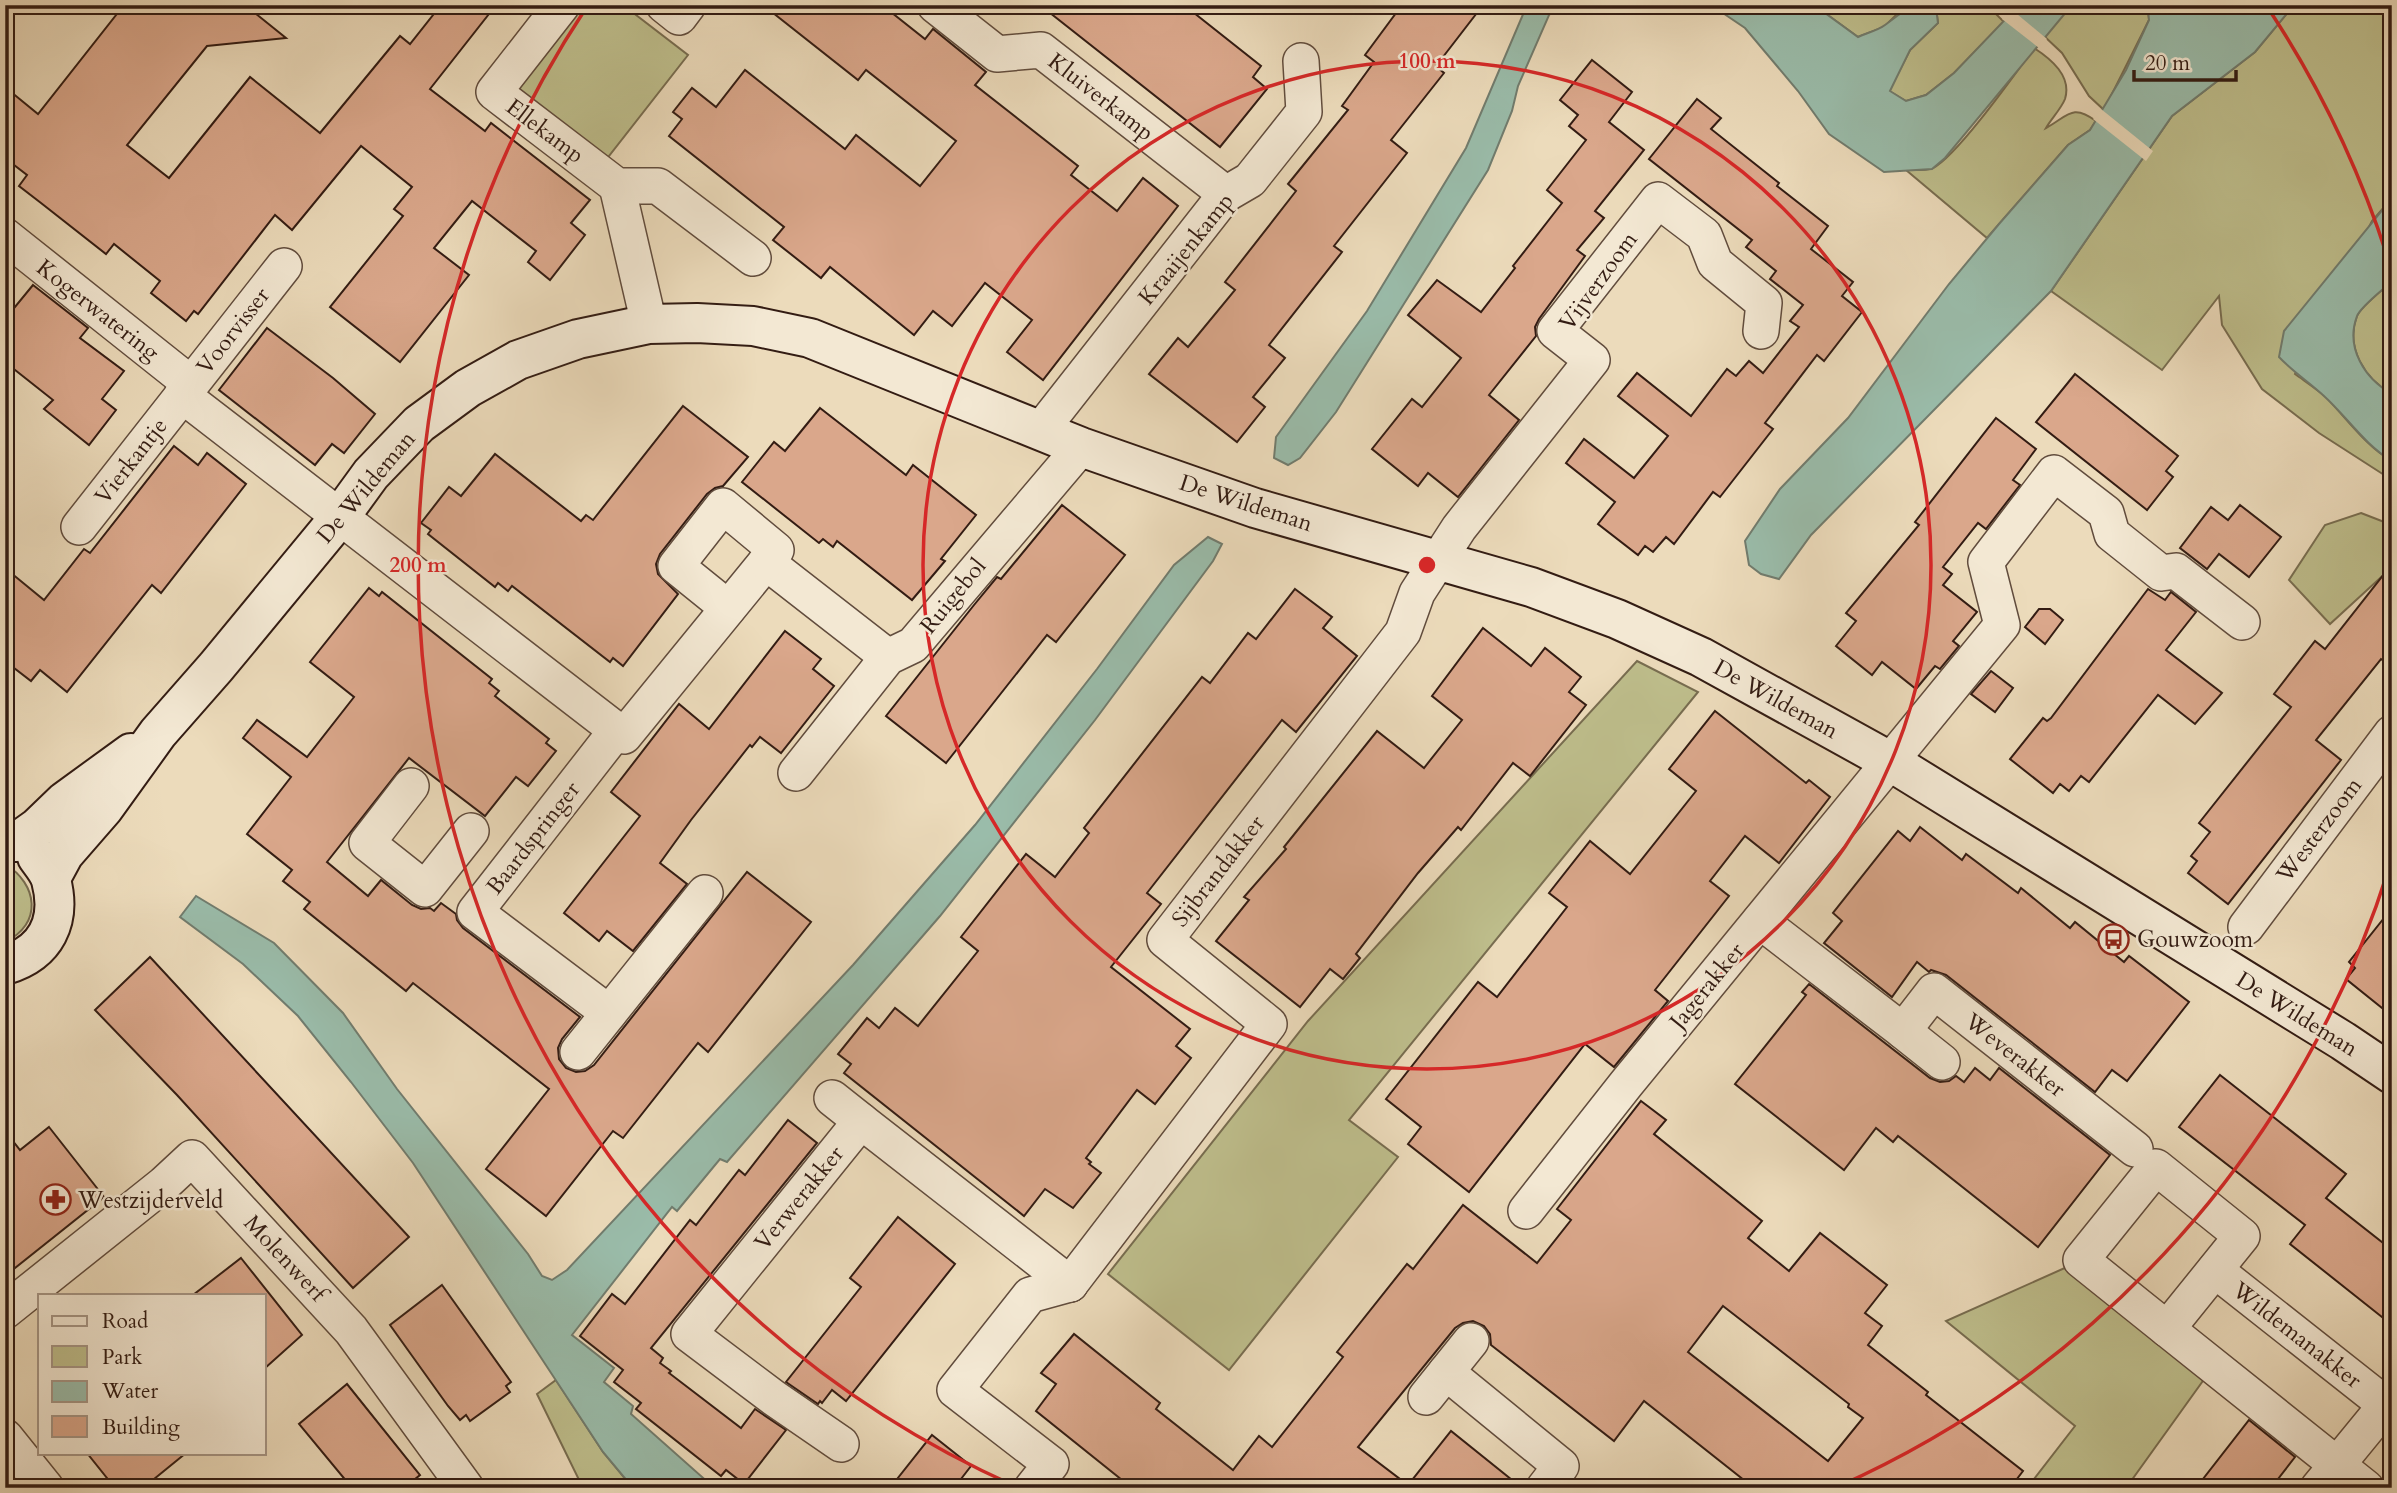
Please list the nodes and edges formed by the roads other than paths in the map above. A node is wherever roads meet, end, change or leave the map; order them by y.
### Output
1 (562, 5) edge
2 (664, 5) edge
3 (688, 5) edge
4 (935, 5) edge
5 (1301, 61) dead end
6 (617, 186) junction
7 (1226, 194) junction
8 (5, 236) edge
9 (753, 258) dead end
10 (284, 266) dead end
11 (649, 324) junction
12 (1761, 331) dead end
13 (187, 389) junction
14 (1040, 431) junction
15 (1081, 447) junction
16 (339, 518) junction
17 (79, 527) dead end
18 (1437, 561) junction
19 (766, 562) junction
20 (728, 608) junction
21 (2242, 622) dead end
22 (888, 657) junction
23 (617, 730) junction
24 (158, 733) junction
25 (2392, 733) edge
26 (1891, 762) junction
27 (796, 773) dead end
28 (411, 786) dead end
29 (471, 831) dead end
30 (11, 841) edge
31 (51, 878) junction
32 (433, 879) junction
33 (705, 893) dead end
34 (475, 912) junction
35 (1760, 921) junction
36 (2246, 927) dead end
37 (5, 965) edge
38 (609, 1013) junction
39 (1903, 1031) junction
40 (578, 1052) dead end
41 (1942, 1062) dead end
42 (2392, 1074) edge
43 (832, 1098) dead end
44 (861, 1121) junction
45 (2135, 1149) dead end
46 (1526, 1211) dead end
47 (2215, 1270) junction
48 (1070, 1284) junction
49 (5, 1311) edge
50 (2167, 1329) junction
51 (1471, 1341) dead end
52 (5, 1437) edge
53 (841, 1444) dead end
54 (2328, 1476) edge
55 (46, 1488) edge
56 (466, 1488) edge
57 (1032, 1488) edge
58 (1544, 1488) edge
59 (2366, 1488) edge

1 - 6 street, Ellekamp
2 - 3 street
4 - 7 street, Kluiverkamp
5 - 7 street, Kraaijenkamp
6 - 9 street
6 - 11 street
7 - 14 street, Kraaijenkamp
8 - 13 street, Kogerwatering
10 - 13 street, Voorvisser
11 - 14 street, De Wildeman
11 - 16 street, De Wildeman
12 - 18 street, Vijverzoom
13 - 16 street, Kogerwatering
13 - 17 street, Vierkantje
14 - 15 street, De Wildeman
15 - 18 street, De Wildeman
15 - 22 street, Ruigebol
16 - 23 street
16 - 24 street, De Wildeman
18 - 26 street, De Wildeman
18 - 48 street, Sijbrandakker
19 - 20 street, Baardspringer
19 - 20 street
19 - 22 street
20 - 23 street, Baardspringer
21 - 26 street
22 - 27 street, Ruigebol
23 - 34 street, Baardspringer
24 - 30 street, De Wildeman
24 - 31 street, De Wildeman
25 - 36 street, Westerzoom
26 - 35 street, Jagerakker
26 - 42 street, De Wildeman
28 - 32 street
29 - 32 street
30 - 31 street
31 - 37 street
32 - 34 street
33 - 38 street
34 - 38 street, Baardspringer
35 - 39 street
35 - 46 street, Jagerakker
38 - 40 street
39 - 41 street
39 - 45 street, Weverakker
43 - 44 street
44 - 48 street
44 - 53 street, Verwerakker
47 - 50 street
47 - 50 street
47 - 54 street, Wildemanakker
48 - 57 street
49 - 56 street, Molenwerf
50 - 54 street
51 - 58 street
52 - 55 street
54 - 59 street

